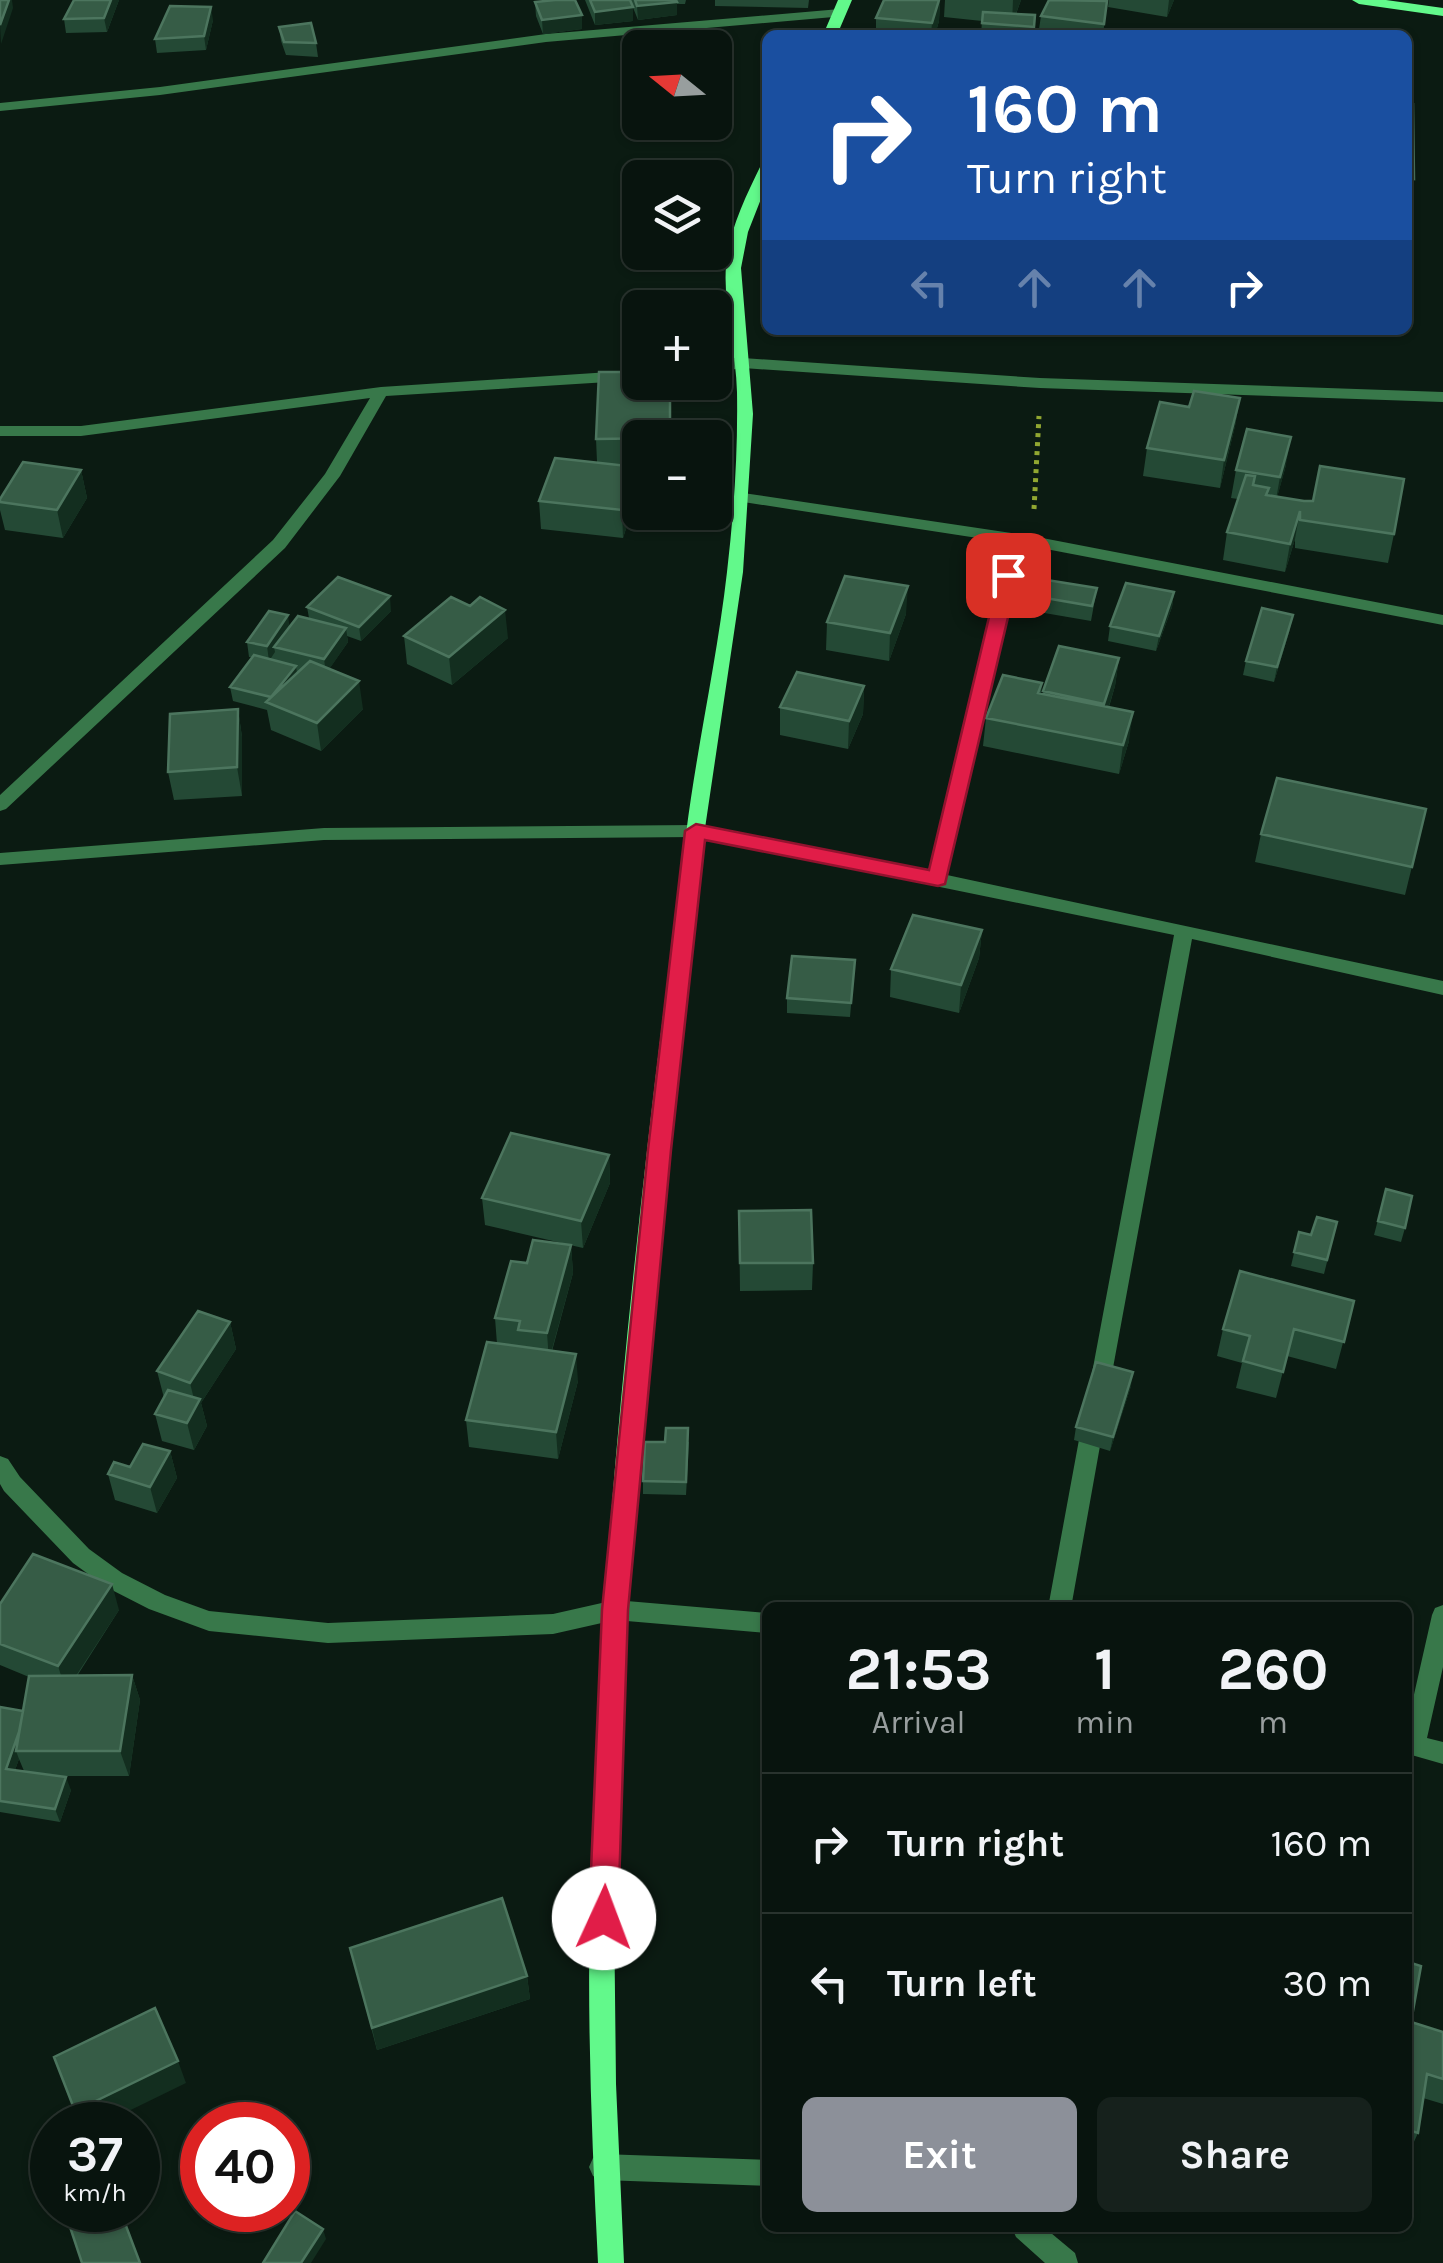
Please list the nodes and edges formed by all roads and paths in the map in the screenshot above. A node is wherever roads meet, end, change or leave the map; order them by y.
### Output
1 (1360, 0) edge
2 (1379, 1) edge
3 (843, 6) edge
4 (1443, 12) edge
5 (832, 30) edge
6 (0, 107) edge
7 (762, 181) edge
8 (743, 364) junction
9 (732, 365) edge
10 (622, 376) edge
11 (381, 392) junction
12 (1443, 397) edge
13 (0, 432) edge
14 (743, 498) junction
15 (1018, 539) junction
16 (1443, 620) edge
17 (0, 805) edge
18 (696, 831) junction
19 (0, 860) edge
20 (938, 878) junction
21 (1184, 931) junction
22 (1443, 988) edge
23 (0, 1466) edge
24 (1060, 1602) edge
25 (615, 1610) junction
26 (1443, 1615) edge
27 (762, 1622) edge
28 (1412, 1736) edge
29 (1412, 1745) edge
30 (1443, 1754) edge
31 (602, 2166) junction
32 (762, 2173) edge
33 (1029, 2232) edge
34 (610, 2263) edge
35 (1065, 2263) edge

1 - 2 street
2 - 4 street
3 - 5 street
3 - 6 street
7 - 8 street
8 - 9 street
8 - 12 street
8 - 14 street
10 - 11 street
11 - 13 street
11 - 17 street
14 - 15 street
14 - 18 street
15 - 16 street
15 - 20 street
18 - 19 street
18 - 20 street
18 - 25 street
20 - 21 street
21 - 22 street
21 - 24 street
23 - 25 street
25 - 27 street
25 - 31 street
26 - 28 street
29 - 30 street
31 - 32 street
31 - 34 street
33 - 35 street

